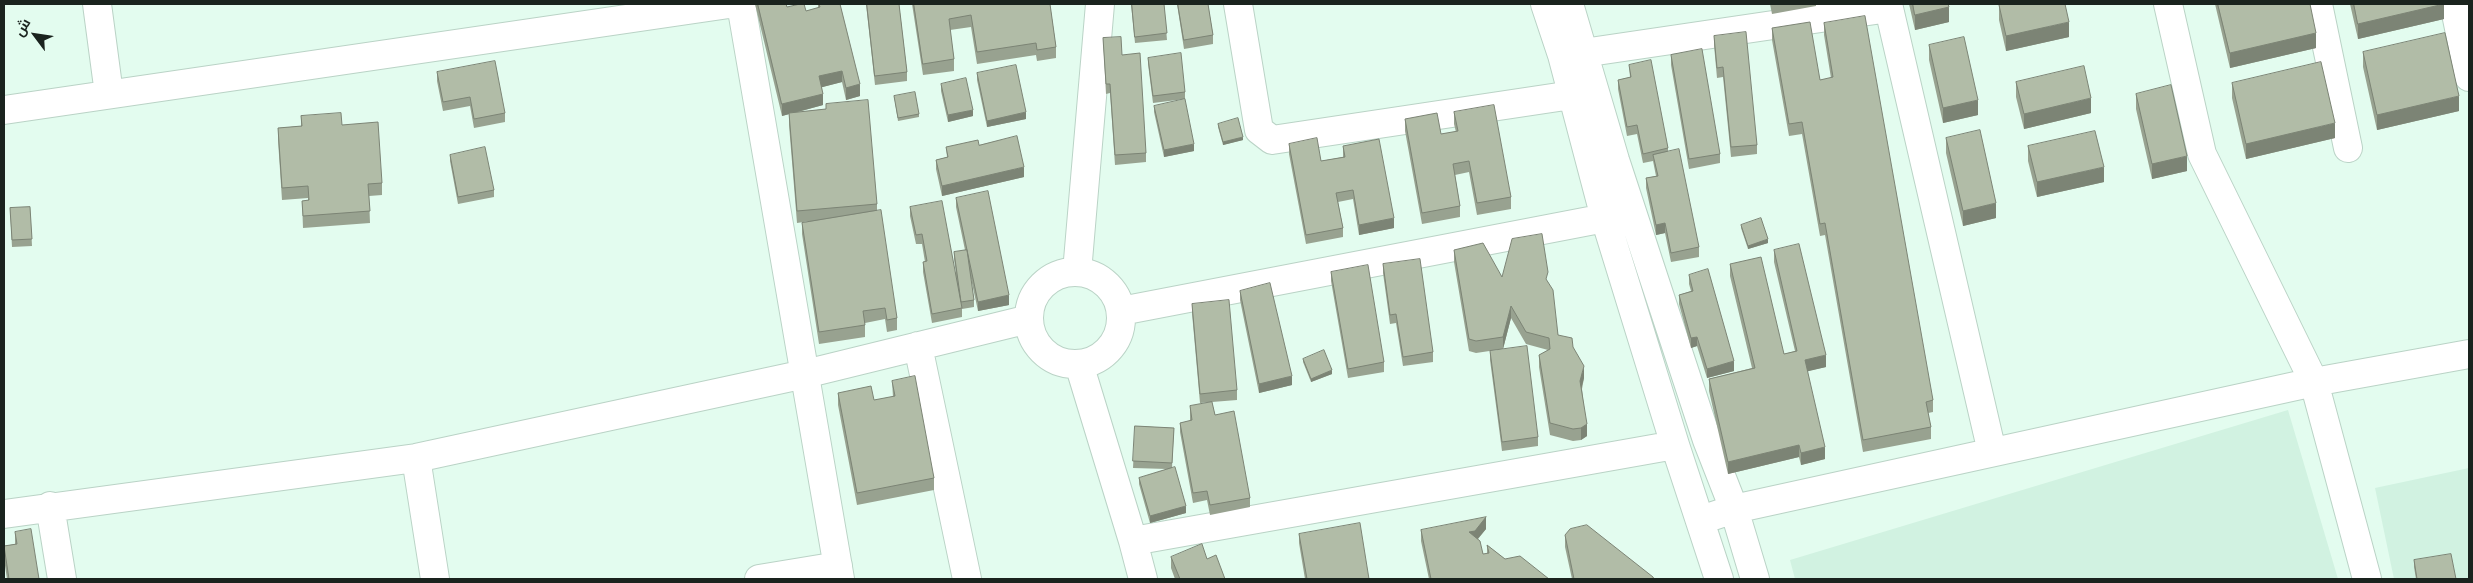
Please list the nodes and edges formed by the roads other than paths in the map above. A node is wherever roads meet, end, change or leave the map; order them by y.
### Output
1 (97, 4) edge
2 (729, 4) edge
3 (741, 4) edge
4 (1100, 4) edge
5 (1238, 4) edge
6 (1545, 4) edge
7 (1570, 4) edge
8 (2168, 4) edge
9 (2318, 4) edge
10 (2454, 4) edge
11 (1888, 6) edge
12 (1583, 52) junction
13 (2469, 77) edge
14 (109, 94) junction
15 (1572, 95) junction
16 (4, 110) edge
17 (2348, 148) dead end
18 (1605, 218) junction
19 (1077, 272) junction
20 (1121, 310) junction
21 (1029, 319) junction
22 (918, 346) junction
23 (2469, 354) edge
24 (1079, 364) junction
25 (805, 374) junction
26 (2314, 382) junction
27 (1675, 445) junction
28 (1992, 452) junction
29 (416, 458) junction
30 (50, 506) junction
31 (1734, 509) junction
32 (4, 514) edge
33 (1701, 520) junction
34 (1134, 541) junction
35 (839, 572) edge
36 (1135, 578) edge
37 (62, 579) edge
38 (435, 579) edge
39 (759, 579) edge
40 (967, 579) edge
41 (1719, 579) edge
42 (1755, 579) edge
43 (2367, 579) edge

1 - 14 street
2 - 14 street
3 - 25 street
4 - 19 street
5 - 15 street
6 - 15 street
7 - 12 street
8 - 26 street
9 - 17 street
10 - 13 street
11 - 12 street
11 - 28 street
12 - 31 street
14 - 16 street
15 - 18 street
18 - 20 street
18 - 27 street
19 - 20 street
19 - 21 street
20 - 24 street
21 - 22 street
21 - 24 street
22 - 25 street
22 - 40 street
23 - 26 street
24 - 34 street
25 - 29 street
25 - 35 street
26 - 28 street
26 - 43 street
27 - 33 street
27 - 34 street
28 - 31 street
29 - 30 street
29 - 38 street
30 - 32 street
30 - 37 street
31 - 33 street
31 - 42 street
33 - 41 street
34 - 36 street
35 - 39 street

